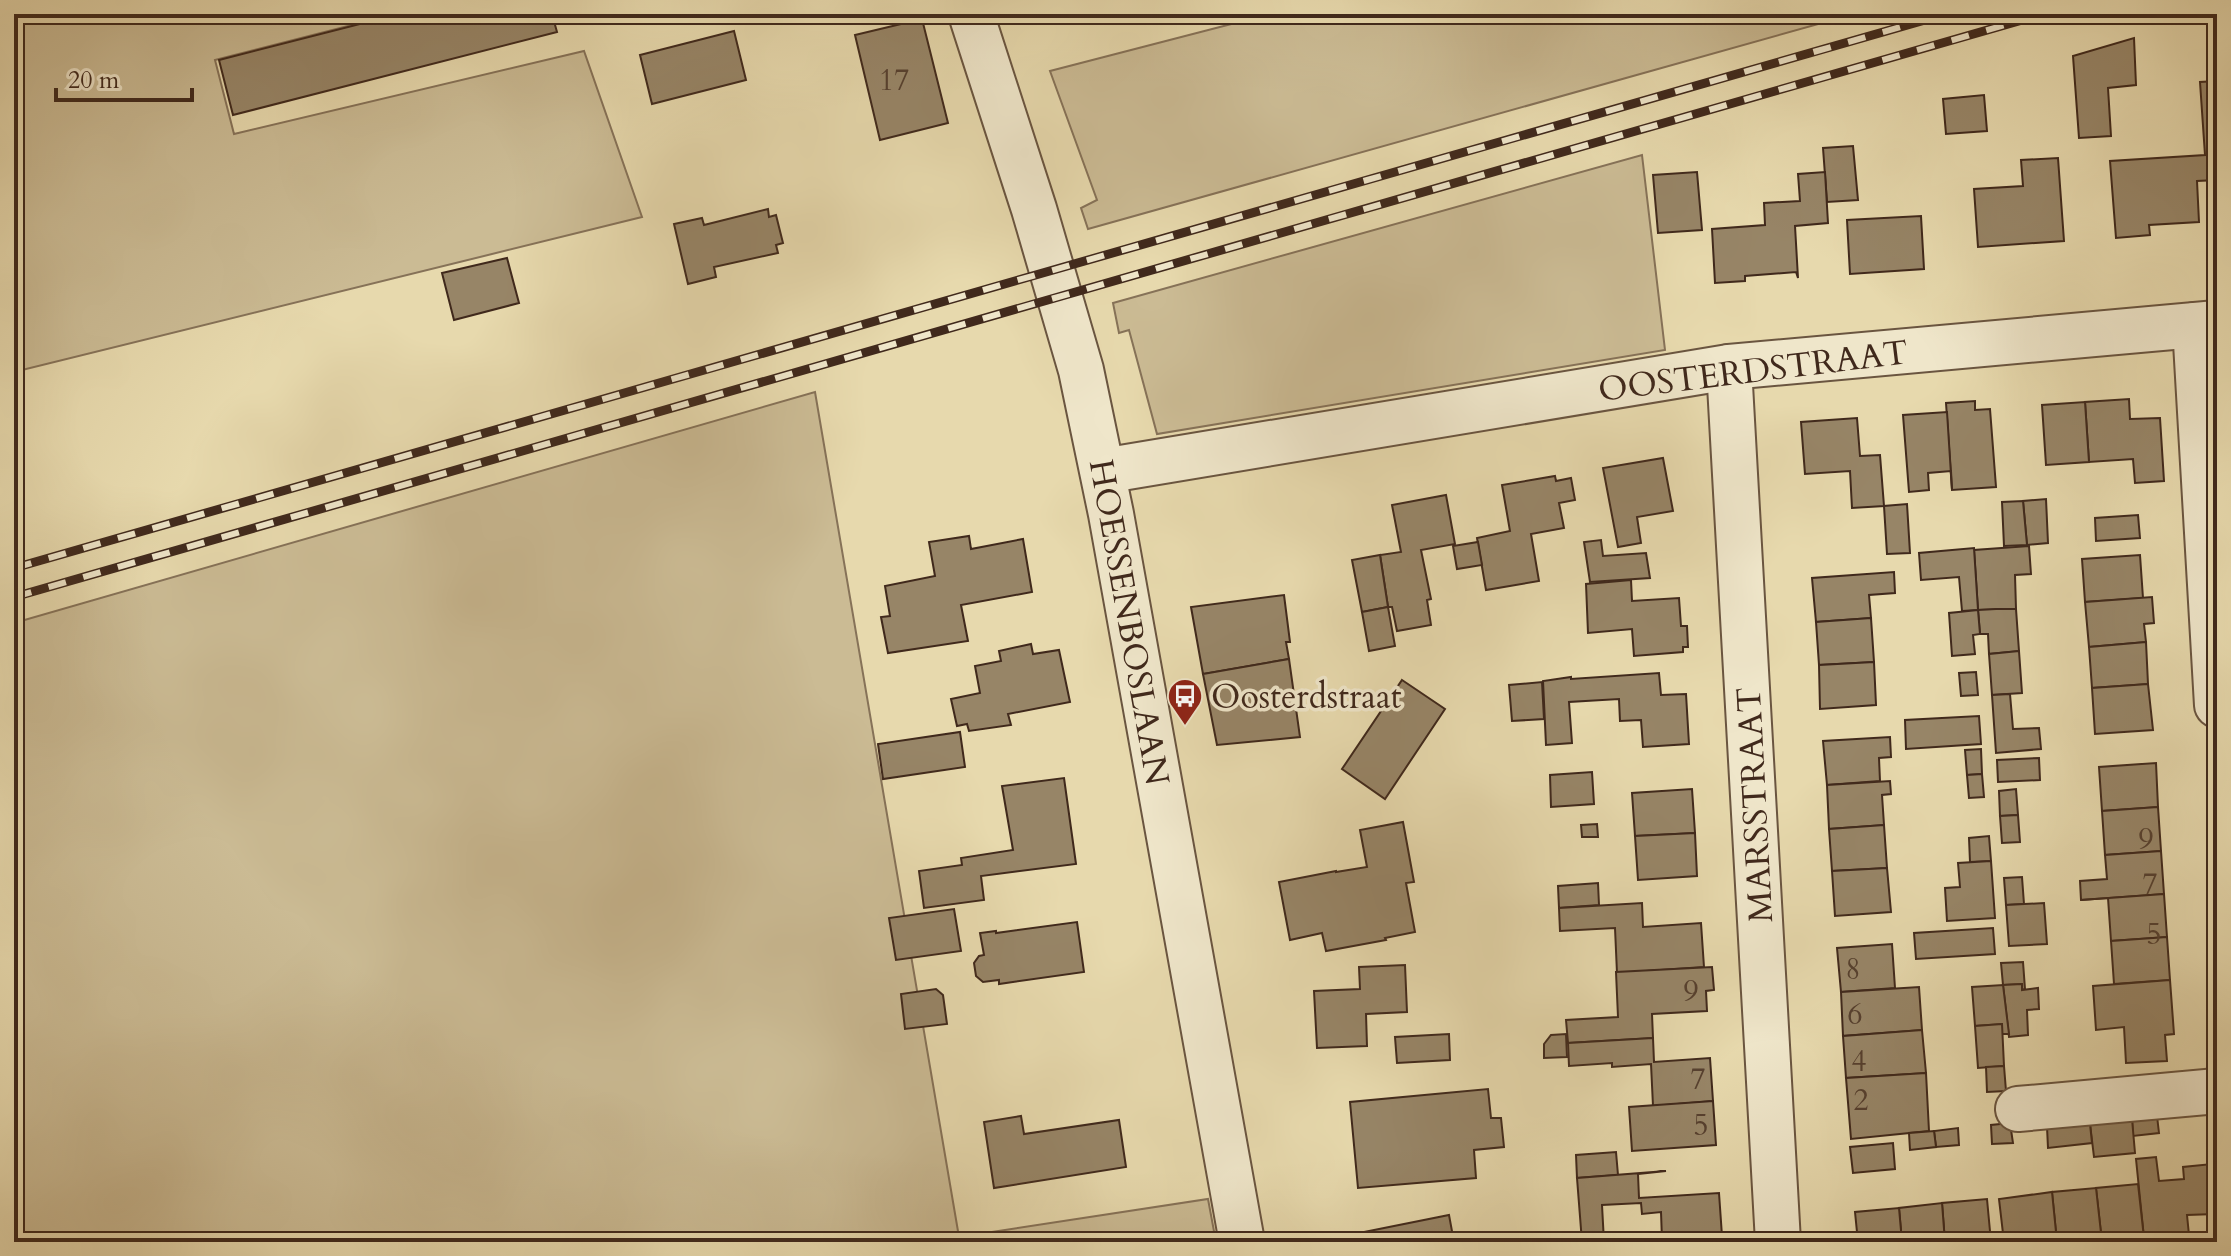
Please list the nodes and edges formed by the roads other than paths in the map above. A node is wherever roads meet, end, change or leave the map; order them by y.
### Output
1 (971, 14) edge
2 (2206, 324) edge
3 (1729, 367) junction
4 (1103, 471) junction
5 (2217, 705) edge
6 (2217, 1091) edge
7 (2018, 1109) dead end
8 (1242, 1242) edge
9 (1778, 1242) edge

1 - 4 street, HOESSENBOSLAAN
2 - 3 street, OOSTERDSTRAAT
2 - 5 street
3 - 4 street, OOSTERDSTRAAT
3 - 9 street, MARSSTRAAT
4 - 8 street, HOESSENBOSLAAN
6 - 7 street

